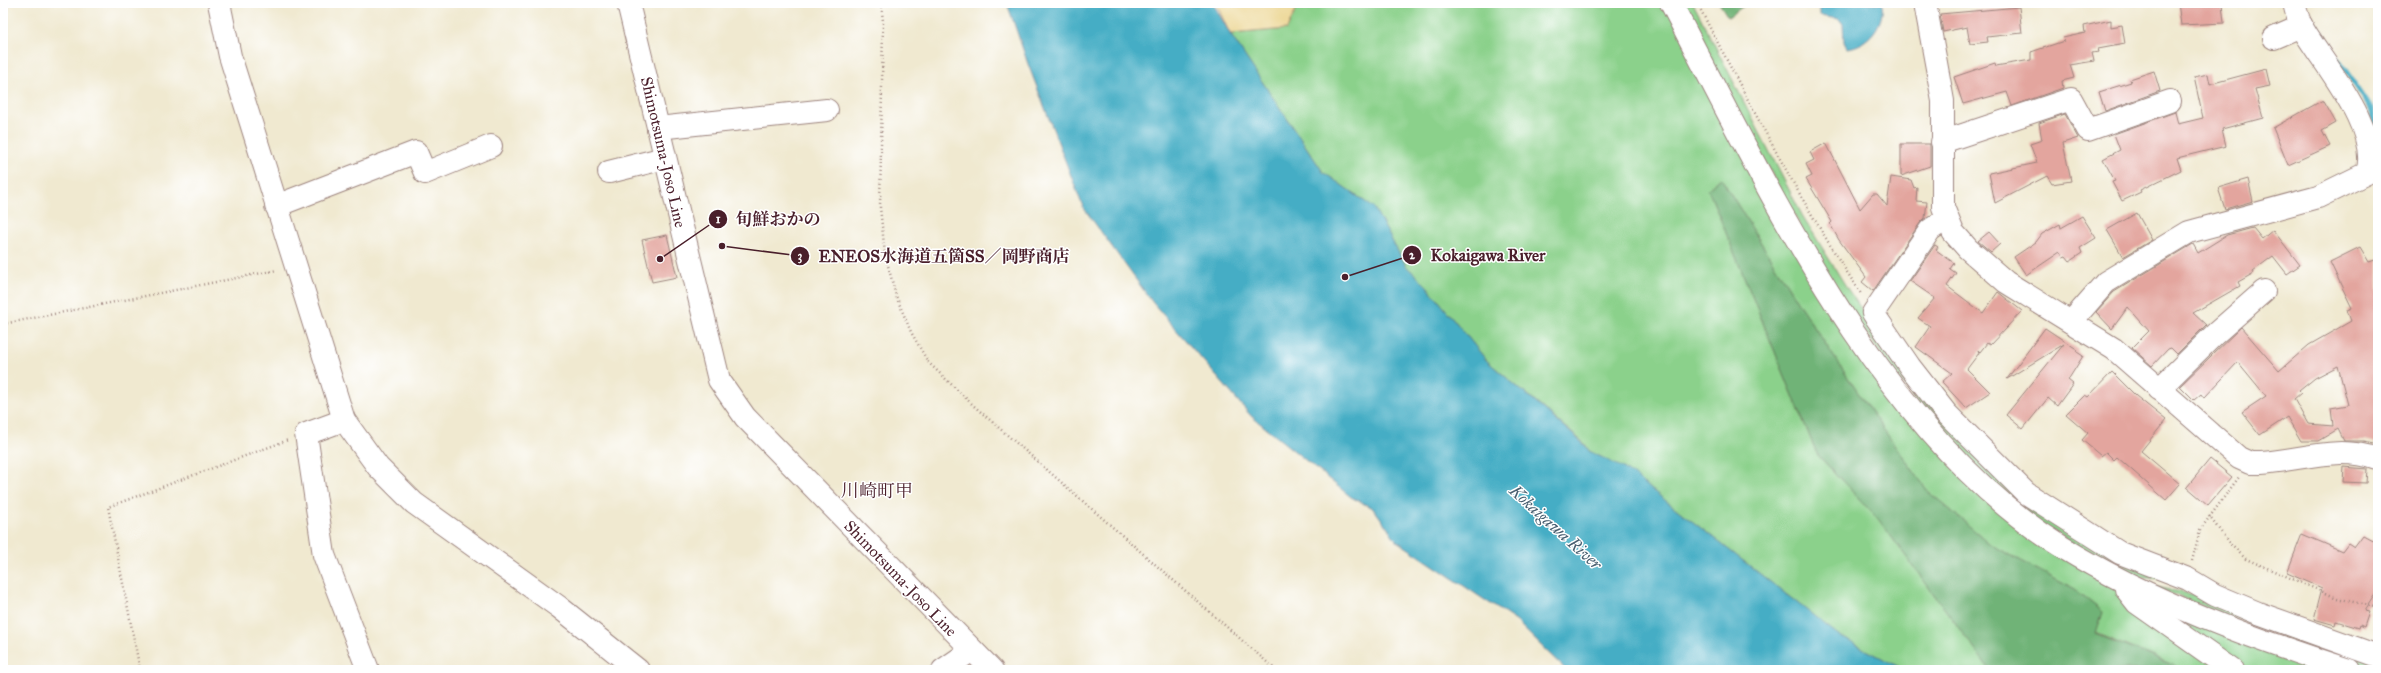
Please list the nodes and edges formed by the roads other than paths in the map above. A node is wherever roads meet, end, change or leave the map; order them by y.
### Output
1 (219, 3) edge
2 (628, 3) edge
3 (1671, 3) edge
4 (1925, 3) edge
5 (2294, 3) edge
6 (2302, 26) junction
7 (2274, 38) dead end
8 (2170, 101) dead end
9 (827, 110) dead end
10 (658, 128) junction
11 (1942, 142) junction
12 (491, 146) dead end
13 (665, 158) junction
14 (2375, 161) edge
15 (608, 172) dead end
16 (276, 206) junction
17 (1946, 219) junction
18 (2264, 291) dead end
19 (2071, 322) junction
20 (2159, 389) junction
21 (344, 420) junction
22 (2378, 459) edge
23 (2119, 580) junction
24 (2210, 592) junction
25 (972, 650) junction
26 (2378, 656) edge
27 (368, 670) edge
28 (638, 670) edge
29 (942, 670) edge
30 (992, 670) edge
31 (2232, 670) edge
32 (2350, 670) edge

1 - 16 street
2 - 10 street, Shimotsuma-Joso Line
3 - 23 street
4 - 11 street
5 - 6 street
6 - 7 street
6 - 14 street
8 - 11 street
9 - 10 street
10 - 13 street, Shimotsuma-Joso Line
11 - 17 street
12 - 16 street
13 - 15 street
13 - 25 street, Shimotsuma-Joso Line
14 - 19 street
16 - 21 street
17 - 19 street
17 - 24 street
18 - 20 street
19 - 20 street
20 - 22 street
21 - 27 street
21 - 28 street
23 - 24 street
23 - 31 street
23 - 32 street
24 - 26 street
25 - 29 street
25 - 30 street, Shimotsuma-Joso Line

